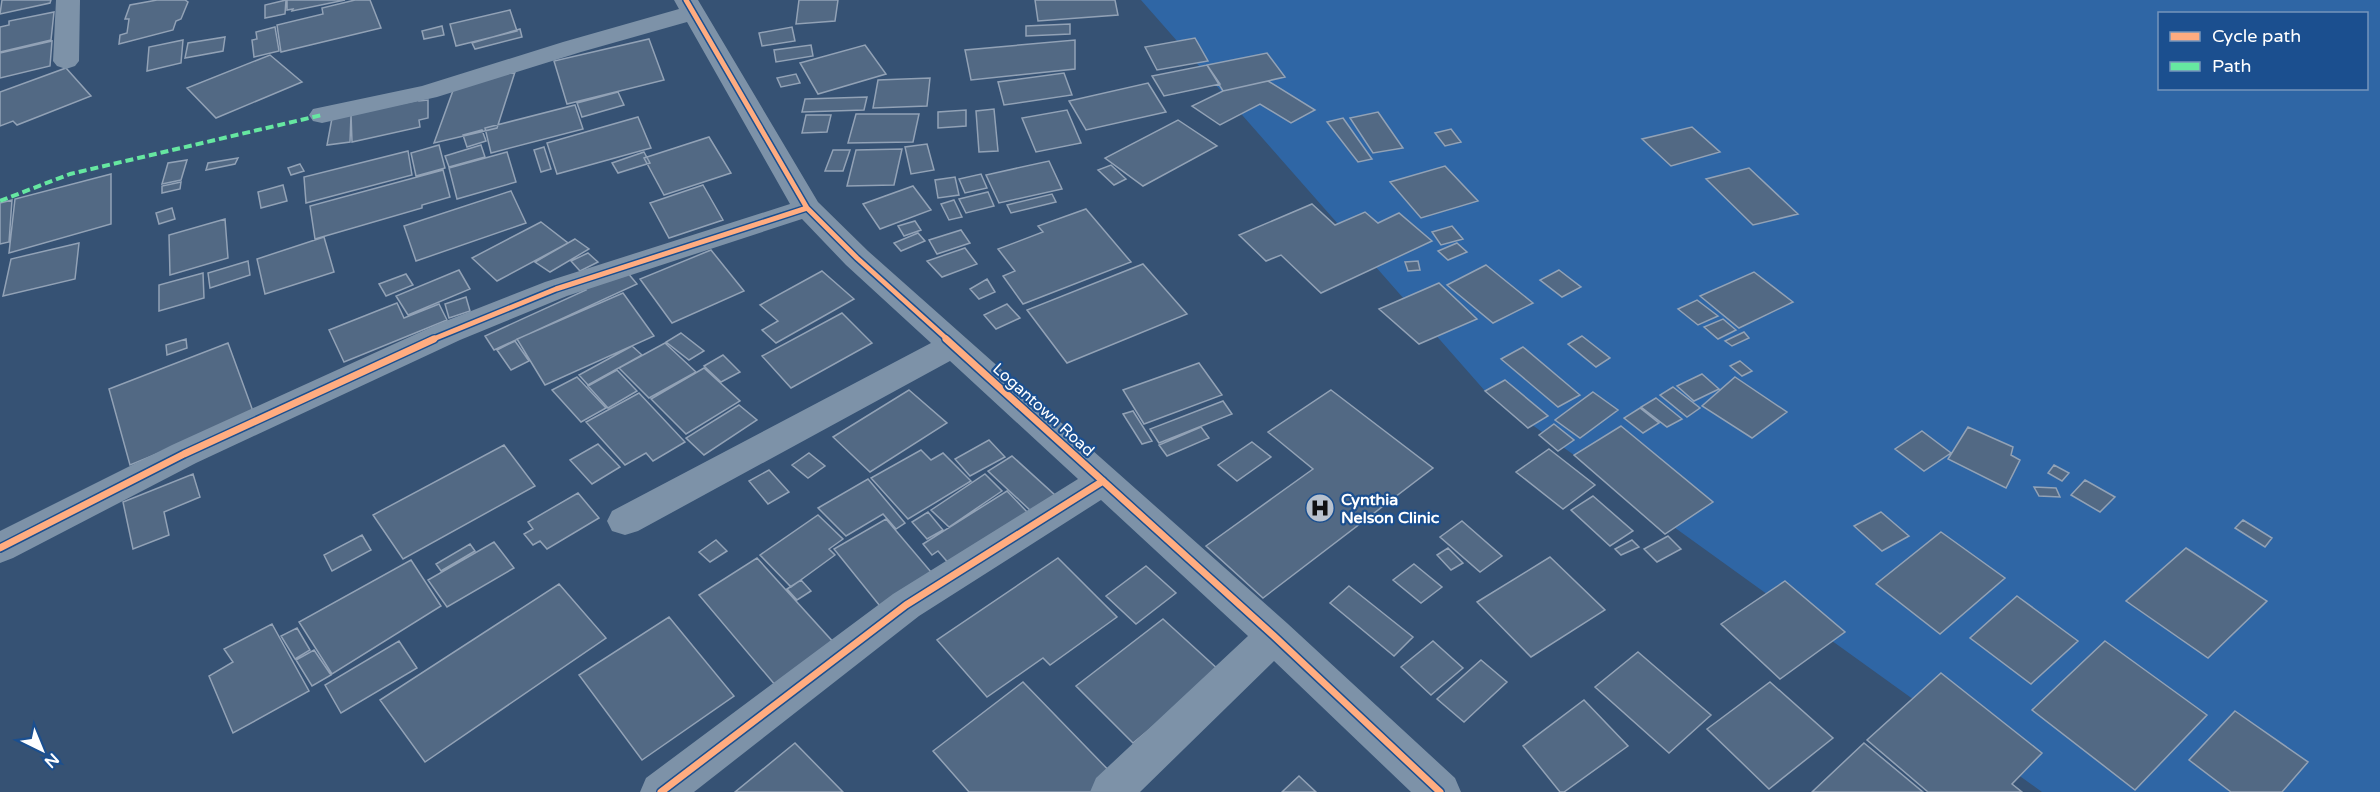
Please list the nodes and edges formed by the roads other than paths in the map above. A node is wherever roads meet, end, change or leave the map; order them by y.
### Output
1 (68, 0) edge
2 (689, 6) edge
3 (66, 61) dead end
4 (322, 115) dead end
5 (807, 208) junction
6 (953, 345) junction
7 (1103, 481) junction
8 (625, 521) dead end
9 (0, 548) edge
10 (1274, 636) junction
11 (662, 792) edge
12 (1111, 792) edge
13 (1440, 792) edge

1 - 3 street
2 - 4 street
2 - 5 street, Logantown Road
5 - 6 street, Logantown Road
5 - 9 street
6 - 7 street, Logantown Road
6 - 8 street
7 - 10 street, Logantown Road
7 - 11 street
10 - 12 street
10 - 13 street, Logantown Road

